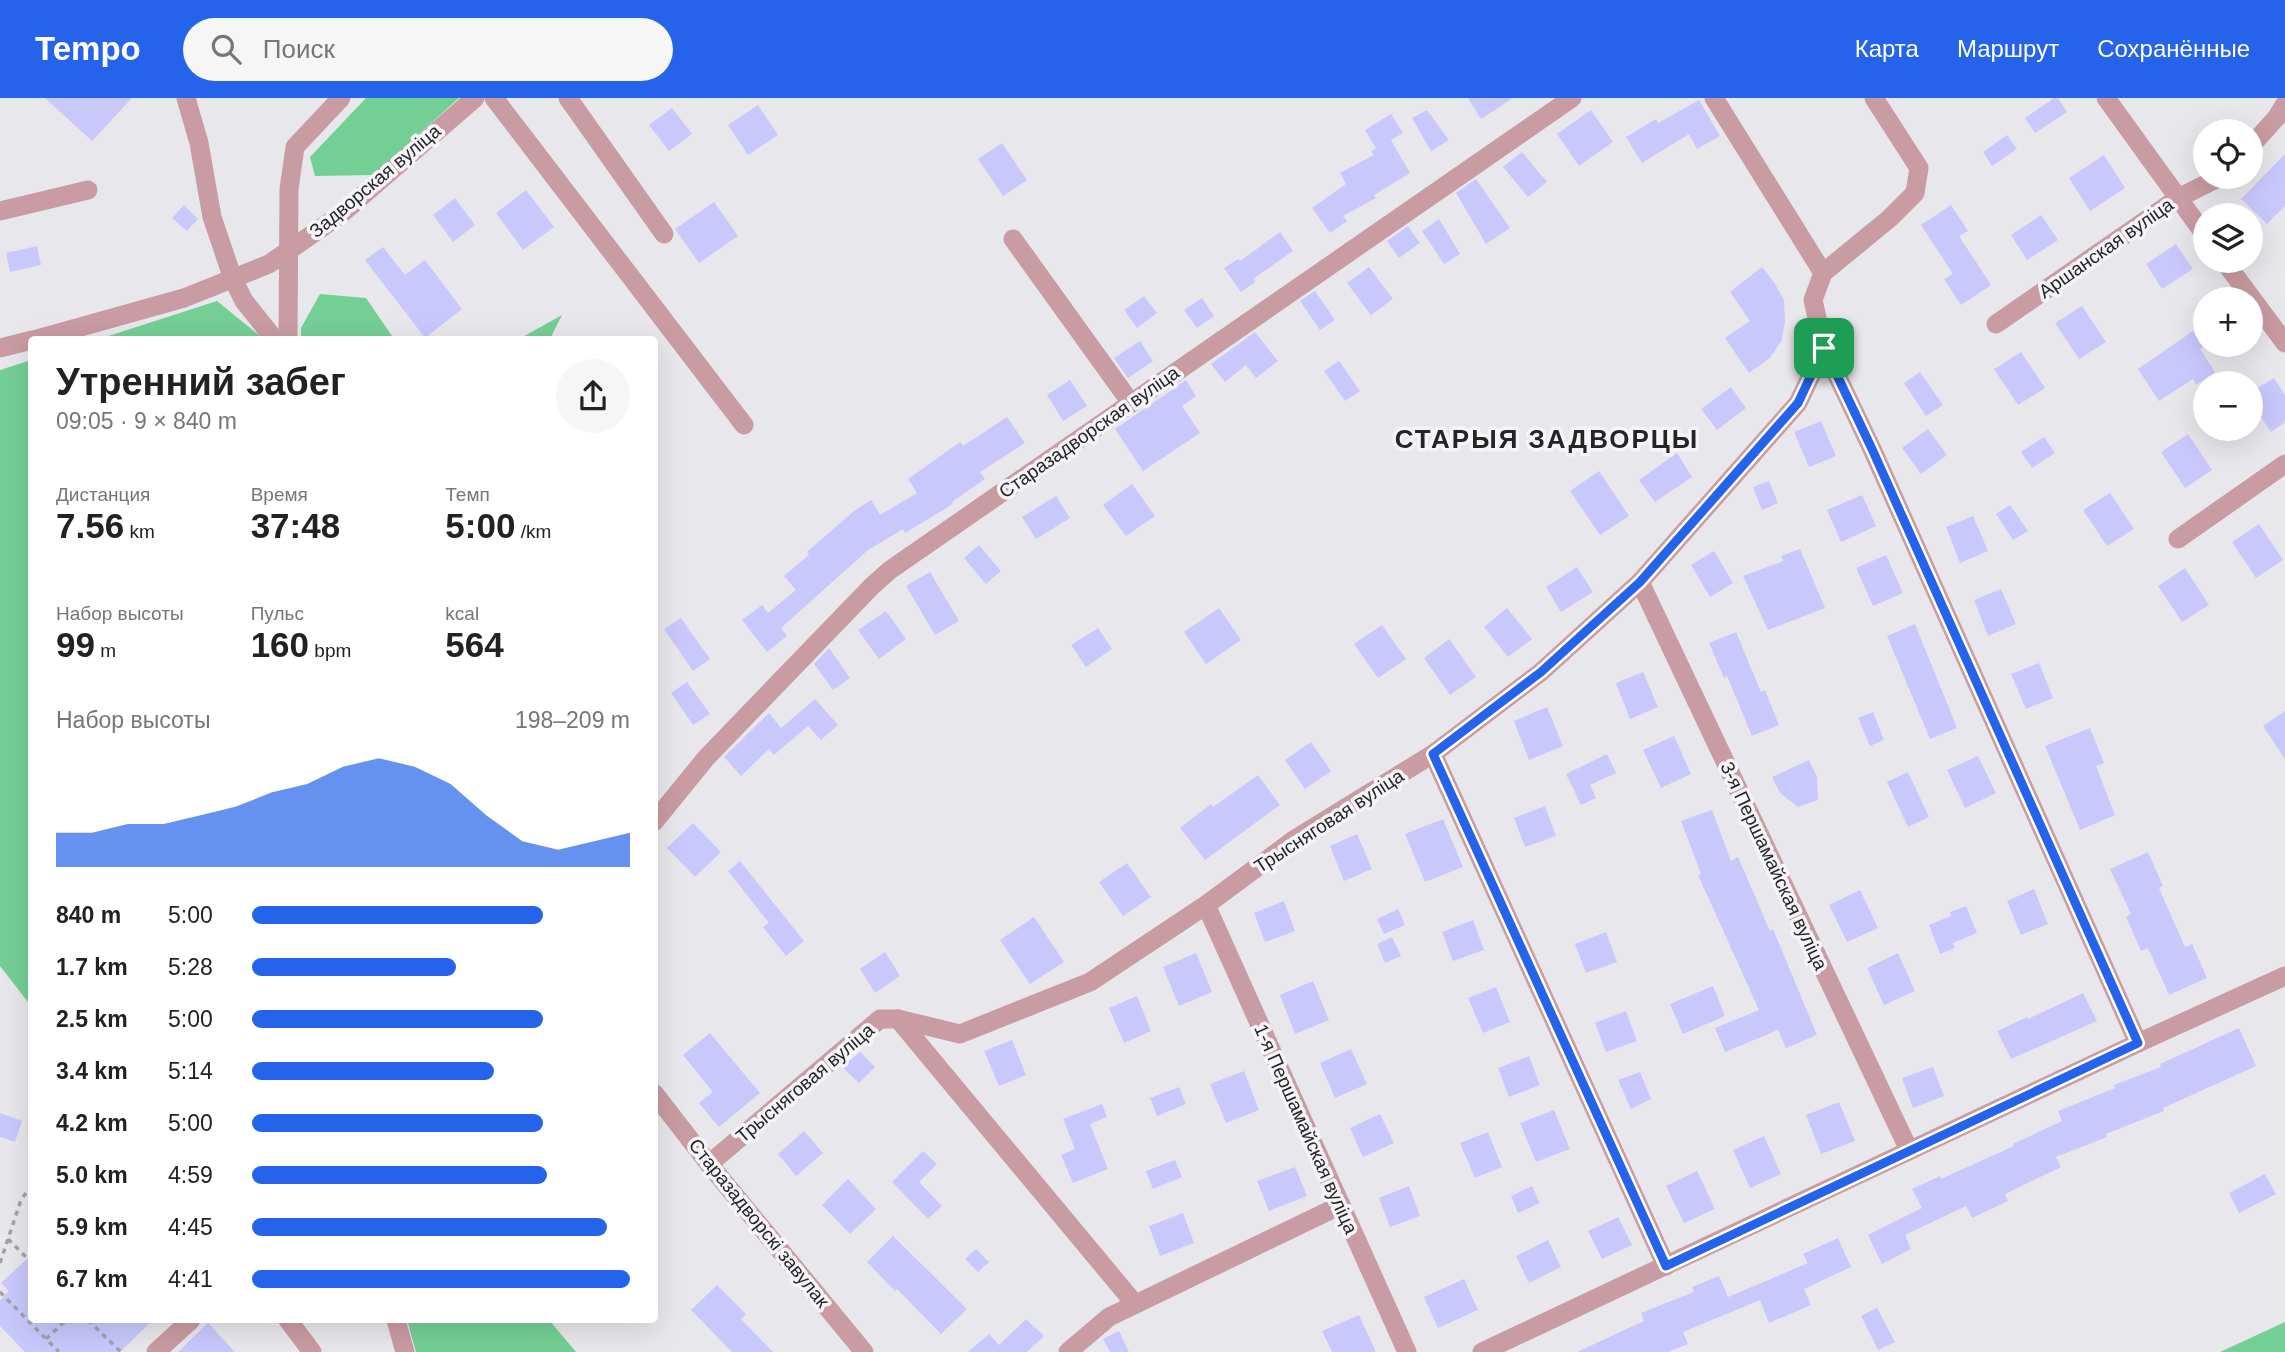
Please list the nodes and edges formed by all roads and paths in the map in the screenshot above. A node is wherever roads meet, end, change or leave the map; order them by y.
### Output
1 (186, 98) edge
2 (341, 98) edge
3 (475, 98) edge
4 (494, 98) edge
5 (568, 98) edge
6 (1572, 98) edge
7 (1714, 98) edge
8 (1874, 98) edge
9 (2106, 98) edge
10 (2285, 104) edge
11 (2263, 133) edge
12 (2196, 189) edge
13 (88, 190) dead end
14 (2178, 198) junction
15 (0, 211) edge
16 (2193, 219) edge
17 (664, 234) dead end
18 (1013, 239) dead end
19 (289, 251) junction
20 (1823, 273) junction
21 (2233, 273) edge
22 (233, 279) junction
23 (1996, 324) dead end
24 (48, 336) edge
25 (272, 336) edge
26 (288, 336) edge
27 (28, 341) edge
28 (2285, 343) edge
29 (0, 348) edge
30 (1824, 348) junction
31 (1130, 403) junction
32 (744, 425) dead end
33 (2285, 464) edge
34 (2178, 539) dead end
35 (1640, 582) junction
36 (1433, 754) junction
37 (658, 817) edge
38 (1206, 905) junction
39 (2285, 976) edge
40 (898, 1019) junction
41 (2138, 1043) junction
42 (658, 1098) edge
43 (1909, 1150) junction
44 (709, 1164) junction
45 (28, 1193) edge
46 (1341, 1205) junction
47 (8, 1239) junction
48 (28, 1259) edge
49 (0, 1264) edge
50 (1666, 1266) junction
51 (0, 1292) edge
52 (1135, 1304) junction
53 (28, 1321) edge
54 (30, 1323) edge
55 (63, 1323) edge
56 (91, 1323) edge
57 (188, 1323) edge
58 (290, 1323) edge
59 (395, 1323) edge
60 (46, 1339) junction
61 (59, 1352) edge
62 (121, 1352) edge
63 (156, 1352) edge
64 (312, 1352) edge
65 (405, 1352) edge
66 (864, 1352) edge
67 (1068, 1352) edge
68 (1407, 1352) edge
69 (1482, 1352) edge

1 - 22 street
2 - 19 street
3 - 19 street, Задворская вуліца
4 - 32 street
5 - 17 street
6 - 31 street, Старазадворская вуліца
7 - 20 street
8 - 20 street
9 - 14 street
10 - 11 street
12 - 14 street, Аршанская вуліца
13 - 15 street
14 - 16 street
14 - 23 street, Аршанская вуліца
18 - 31 street
19 - 22 street, Задворская вуліца
19 - 26 street
20 - 30 street
21 - 28 street
22 - 24 street, Задворская вуліца
22 - 25 street
27 - 29 street, Задворская вуліца
30 - 35 street, Трысняговая вуліца
30 - 41 street
31 - 37 street, Старазадворская вуліца
33 - 34 street
35 - 36 street, Трысняговая вуліца
35 - 43 street, 3-я Першамайская вуліца
36 - 38 street, Трысняговая вуліца
36 - 50 street
38 - 40 street, Трысняговая вуліца
38 - 46 street, 1-я Першамайская вуліца
39 - 41 street
40 - 44 street, Трысняговая вуліца
40 - 52 street
41 - 43 street
42 - 44 street, Старазадворскі завулак
43 - 50 street
44 - 66 street, Старазадворскі завулак
45 - 47 path
46 - 52 street
46 - 68 street, 1-я Першамайская вуліца
47 - 48 path
47 - 49 path
50 - 69 street
51 - 53 path
52 - 67 street
54 - 60 path
55 - 60 path
56 - 62 path
57 - 63 street
58 - 64 street
59 - 65 street
60 - 61 path

